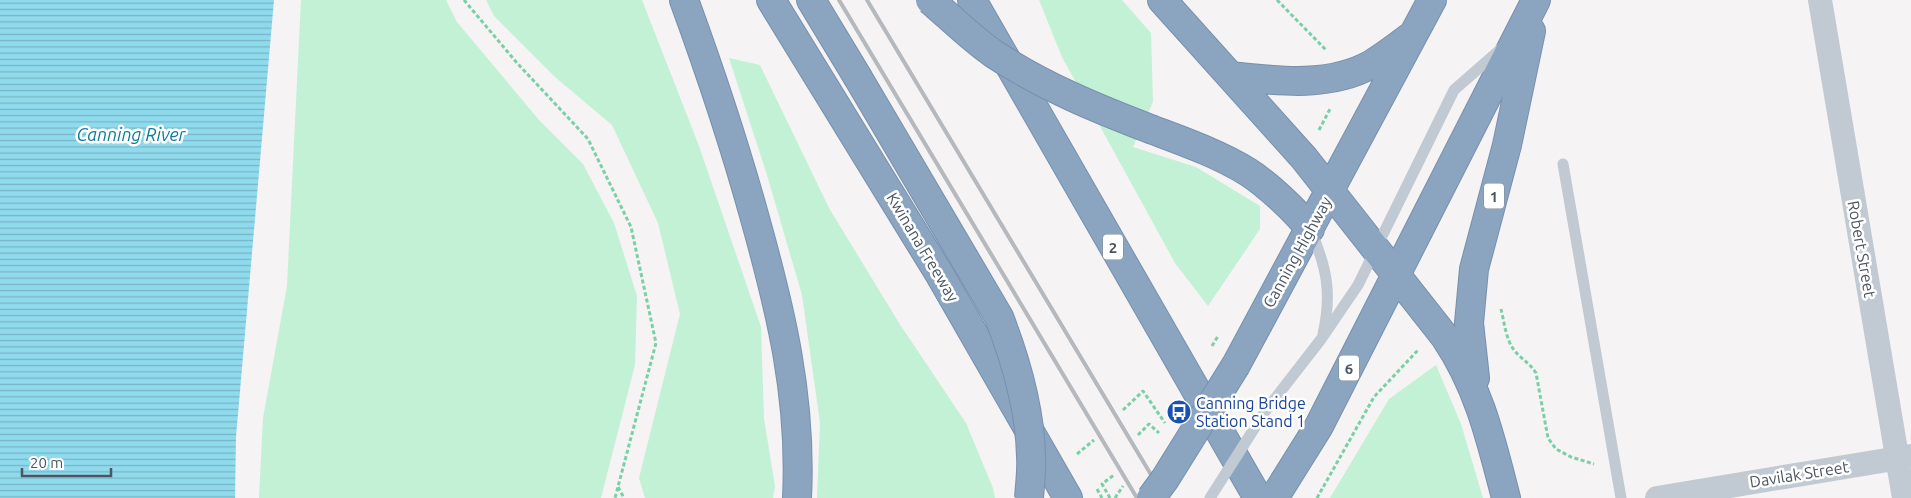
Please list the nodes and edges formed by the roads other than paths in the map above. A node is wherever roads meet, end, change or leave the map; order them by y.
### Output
1 (684, 0) edge
2 (771, 0) edge
3 (811, 0) edge
4 (930, 0) edge
5 (972, 0) edge
6 (1162, 0) edge
7 (1432, 0) edge
8 (1537, 0) edge
9 (1820, 0) edge
10 (1520, 32) junction
11 (1414, 35) junction
12 (1231, 76) junction
13 (1563, 164) dead end
14 (1331, 190) junction
15 (1310, 229) junction
16 (1377, 249) junction
17 (1397, 275) junction
18 (1322, 338) junction
19 (1476, 393) junction
20 (1904, 457) edge
21 (1261, 497) edge
22 (797, 498) edge
23 (1029, 498) edge
24 (1068, 498) edge
25 (1151, 498) edge
26 (1210, 498) edge
27 (1506, 498) edge
28 (1621, 498) edge
29 (1657, 498) edge
30 (1904, 498) edge

1 - 22 highway
2 - 24 highway, Kwinana Freeway
3 - 23 highway, bridge
4 - 15 highway, bridge
5 - 21 highway, 2
6 - 12 highway
7 - 11 highway, Canning Highway
8 - 10 highway, 6
8 - 19 highway, 1
9 - 20 street, Robert Street
10 - 16 lane
10 - 17 highway, 6
11 - 12 highway
11 - 14 highway, Canning Highway
12 - 14 highway
13 - 28 lane
14 - 15 highway, Canning Highway
14 - 16 highway
15 - 18 lane
15 - 25 highway, Canning Highway, bridge
16 - 17 highway
16 - 18 lane
17 - 19 highway
17 - 21 highway, 6
18 - 26 lane, bridge
19 - 27 highway, 1
20 - 29 street, Davilak Street
20 - 30 street, Robert Street

